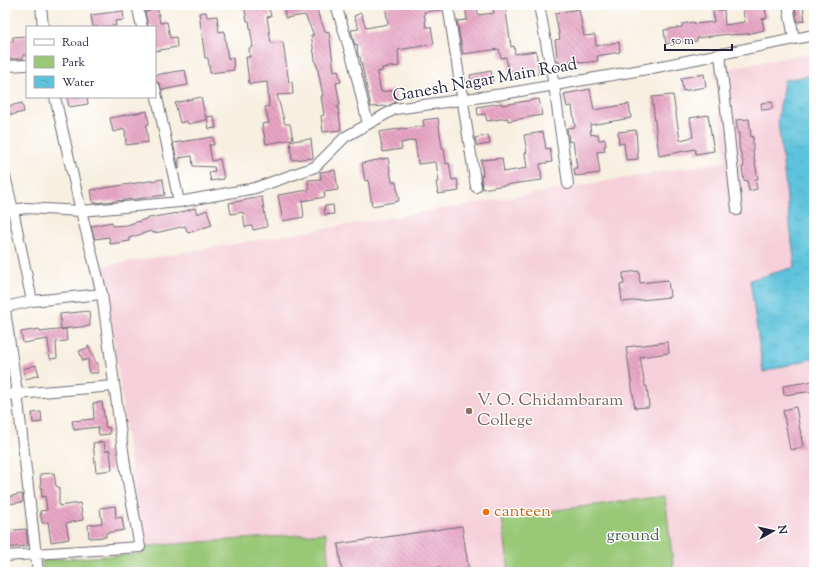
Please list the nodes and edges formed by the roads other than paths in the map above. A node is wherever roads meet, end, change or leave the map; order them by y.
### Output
1 (41, 5) edge
2 (336, 5) edge
3 (448, 5) edge
4 (539, 5) edge
5 (788, 5) edge
6 (141, 6) edge
7 (43, 26) edge
8 (142, 26) edge
9 (814, 35) edge
10 (794, 39) junction
11 (720, 54) junction
12 (26, 65) edge
13 (5, 66) edge
14 (554, 85) junction
15 (156, 93) edge
16 (55, 98) edge
17 (462, 100) junction
18 (368, 124) junction
19 (5, 176) edge
20 (568, 184) dead end
21 (476, 187) dead end
22 (179, 202) junction
23 (13, 210) junction
24 (736, 210) dead end
25 (81, 211) junction
26 (102, 294) junction
27 (32, 300) junction
28 (5, 309) edge
29 (114, 386) junction
30 (17, 393) junction
31 (5, 395) edge
32 (36, 555) junction
33 (5, 556) edge
34 (38, 572) edge

1 - 7 street
2 - 18 street
3 - 17 street
4 - 14 street
5 - 10 street
6 - 8 street
9 - 10 street, Ganesh Nagar Main Road
10 - 11 street, Ganesh Nagar Main Road
11 - 14 street, Ganesh Nagar Main Road
11 - 24 street
12 - 13 street
14 - 17 street, Ganesh Nagar Main Road
14 - 20 street
15 - 22 street
16 - 25 street
17 - 18 street, Ganesh Nagar Main Road
17 - 21 street
18 - 22 street, Ganesh Nagar Main Road
19 - 23 street
22 - 25 street, Ganesh Nagar Main Road
23 - 25 street, Ganesh Nagar Main Road
23 - 27 street
25 - 26 street
26 - 27 street
26 - 29 street
27 - 28 street
28 - 30 street
29 - 30 street
29 - 32 street
30 - 31 street
30 - 32 street
32 - 33 street
32 - 34 street

